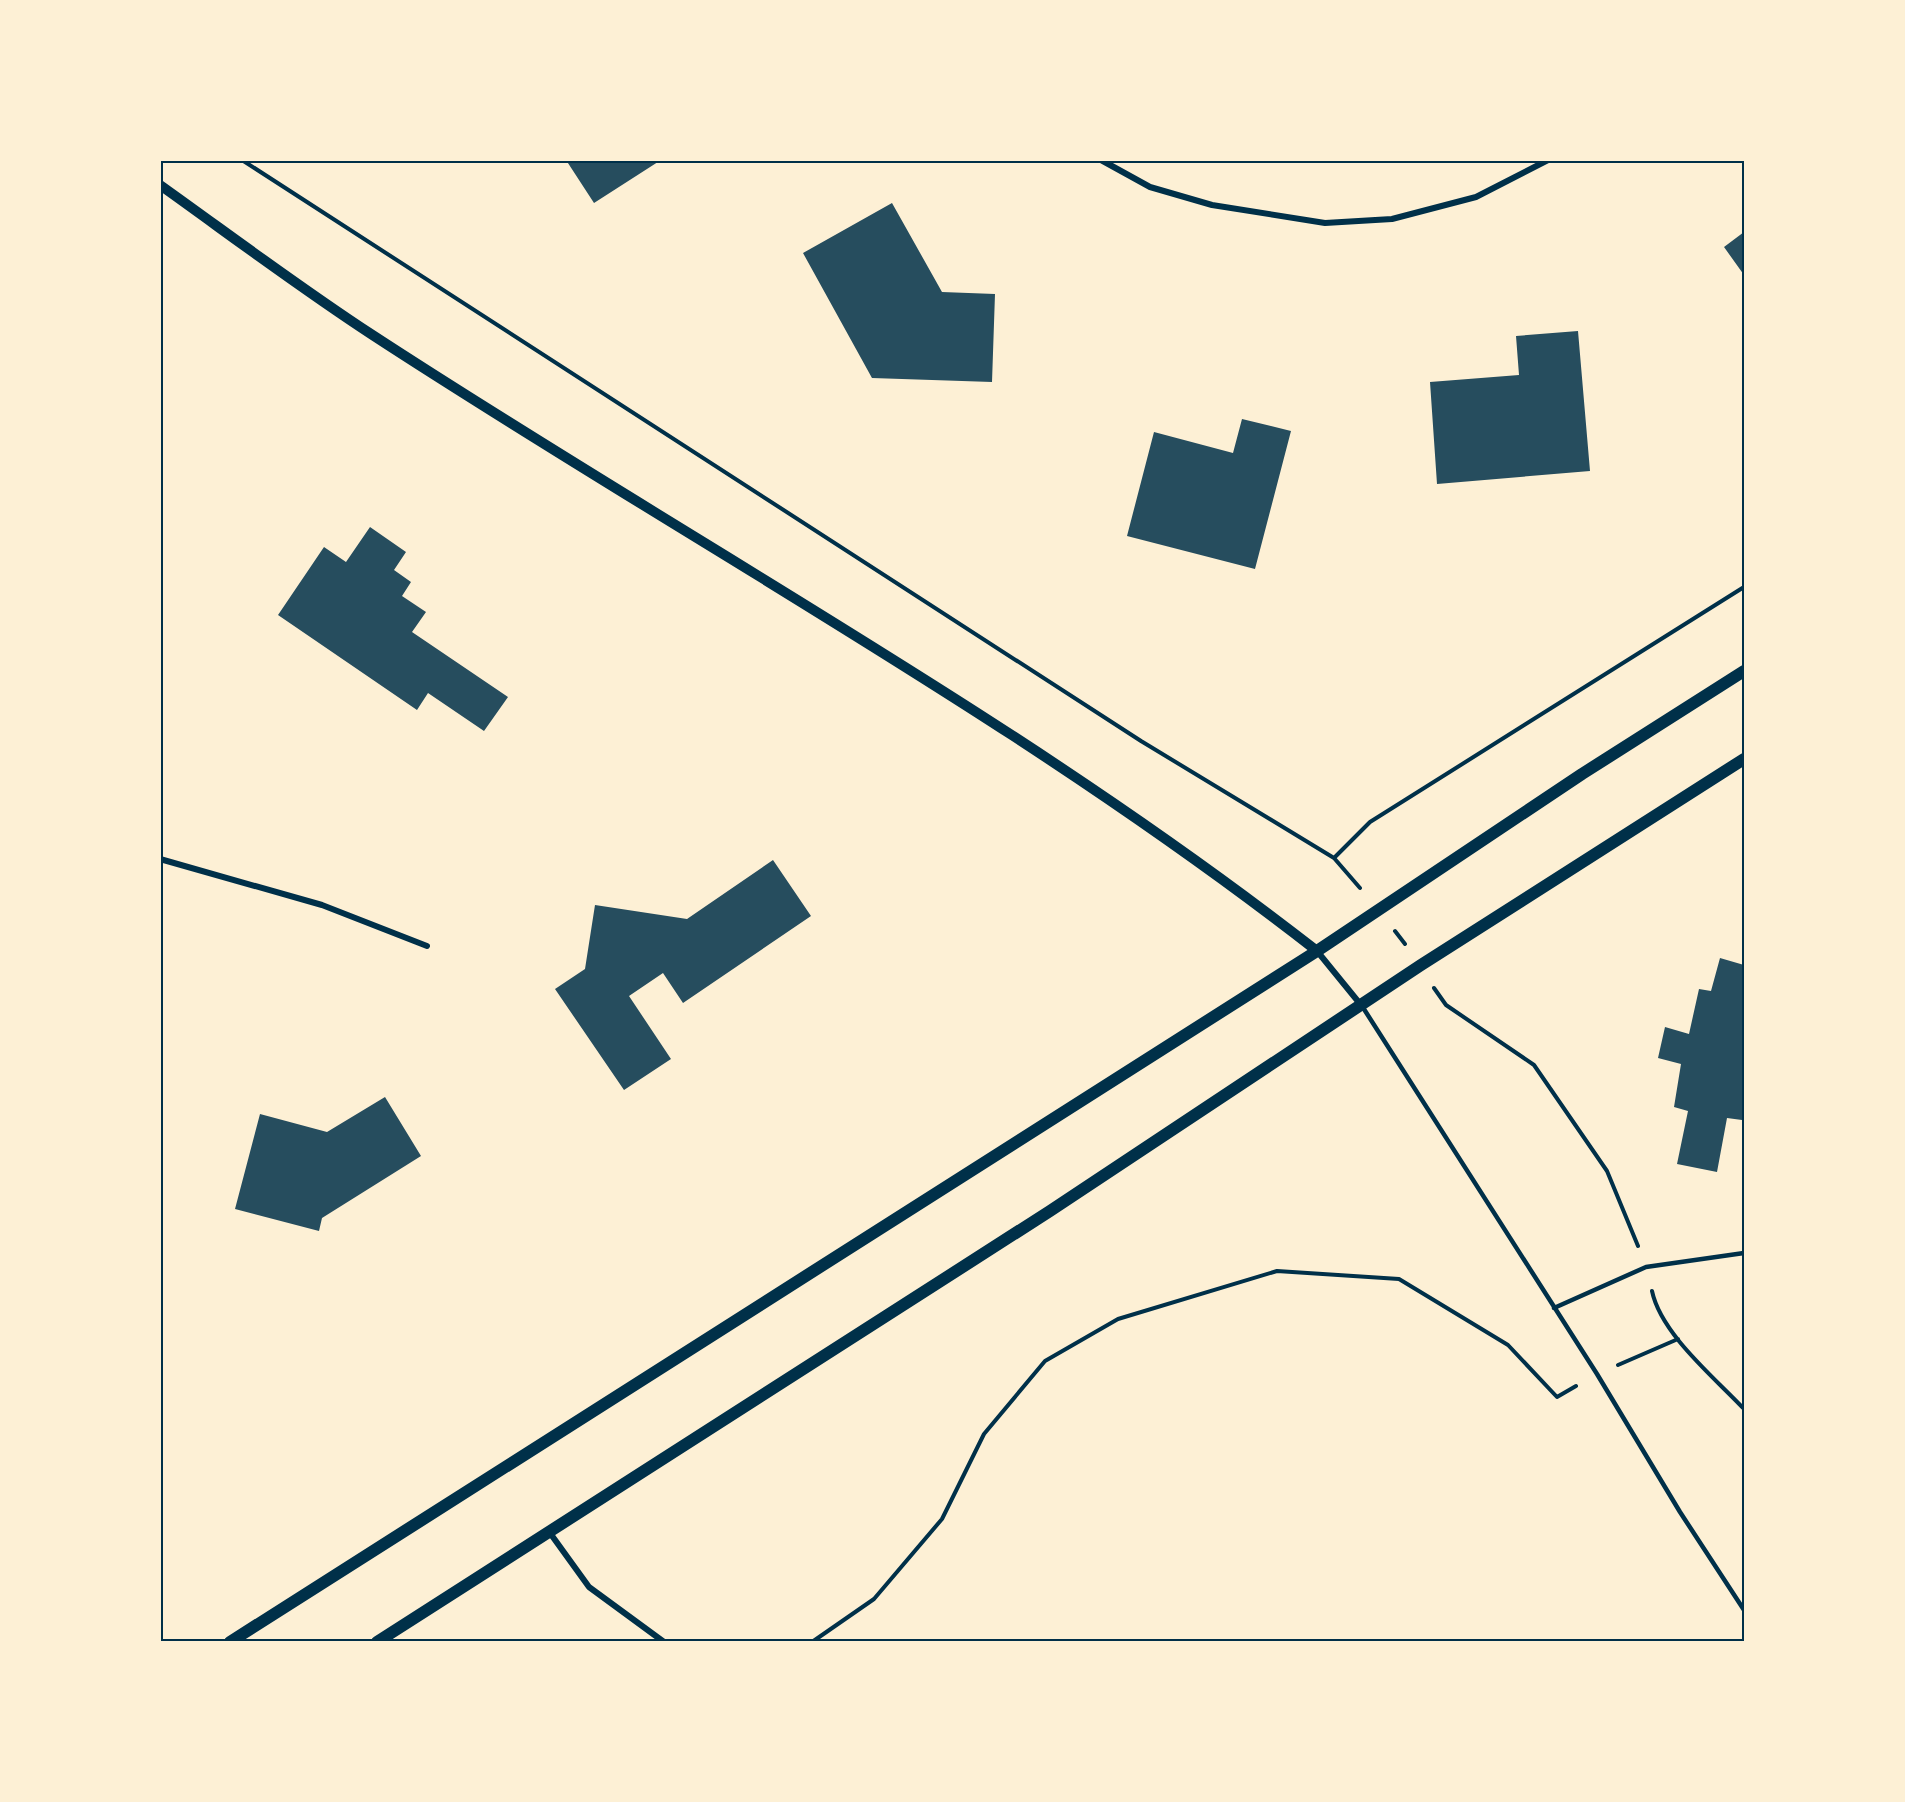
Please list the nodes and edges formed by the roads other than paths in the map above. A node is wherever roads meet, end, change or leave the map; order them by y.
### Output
1 (1101, 160) edge
2 (1548, 160) edge
3 (160, 185) edge
4 (1744, 671) edge
5 (1744, 759) edge
6 (160, 859) edge
7 (427, 946) dead end
8 (1317, 951) junction
9 (1362, 1005) junction
10 (1744, 1253) edge
11 (1554, 1308) junction
12 (550, 1533) junction
13 (1744, 1610) edge
14 (230, 1641) edge
15 (377, 1641) edge
16 (664, 1641) edge

1 - 2 street
3 - 8 street
4 - 8 main road
5 - 9 main road
6 - 7 street
8 - 9 street
8 - 14 main road
9 - 11 lane
9 - 12 main road
10 - 11 lane
11 - 13 lane
12 - 15 main road
12 - 16 street

